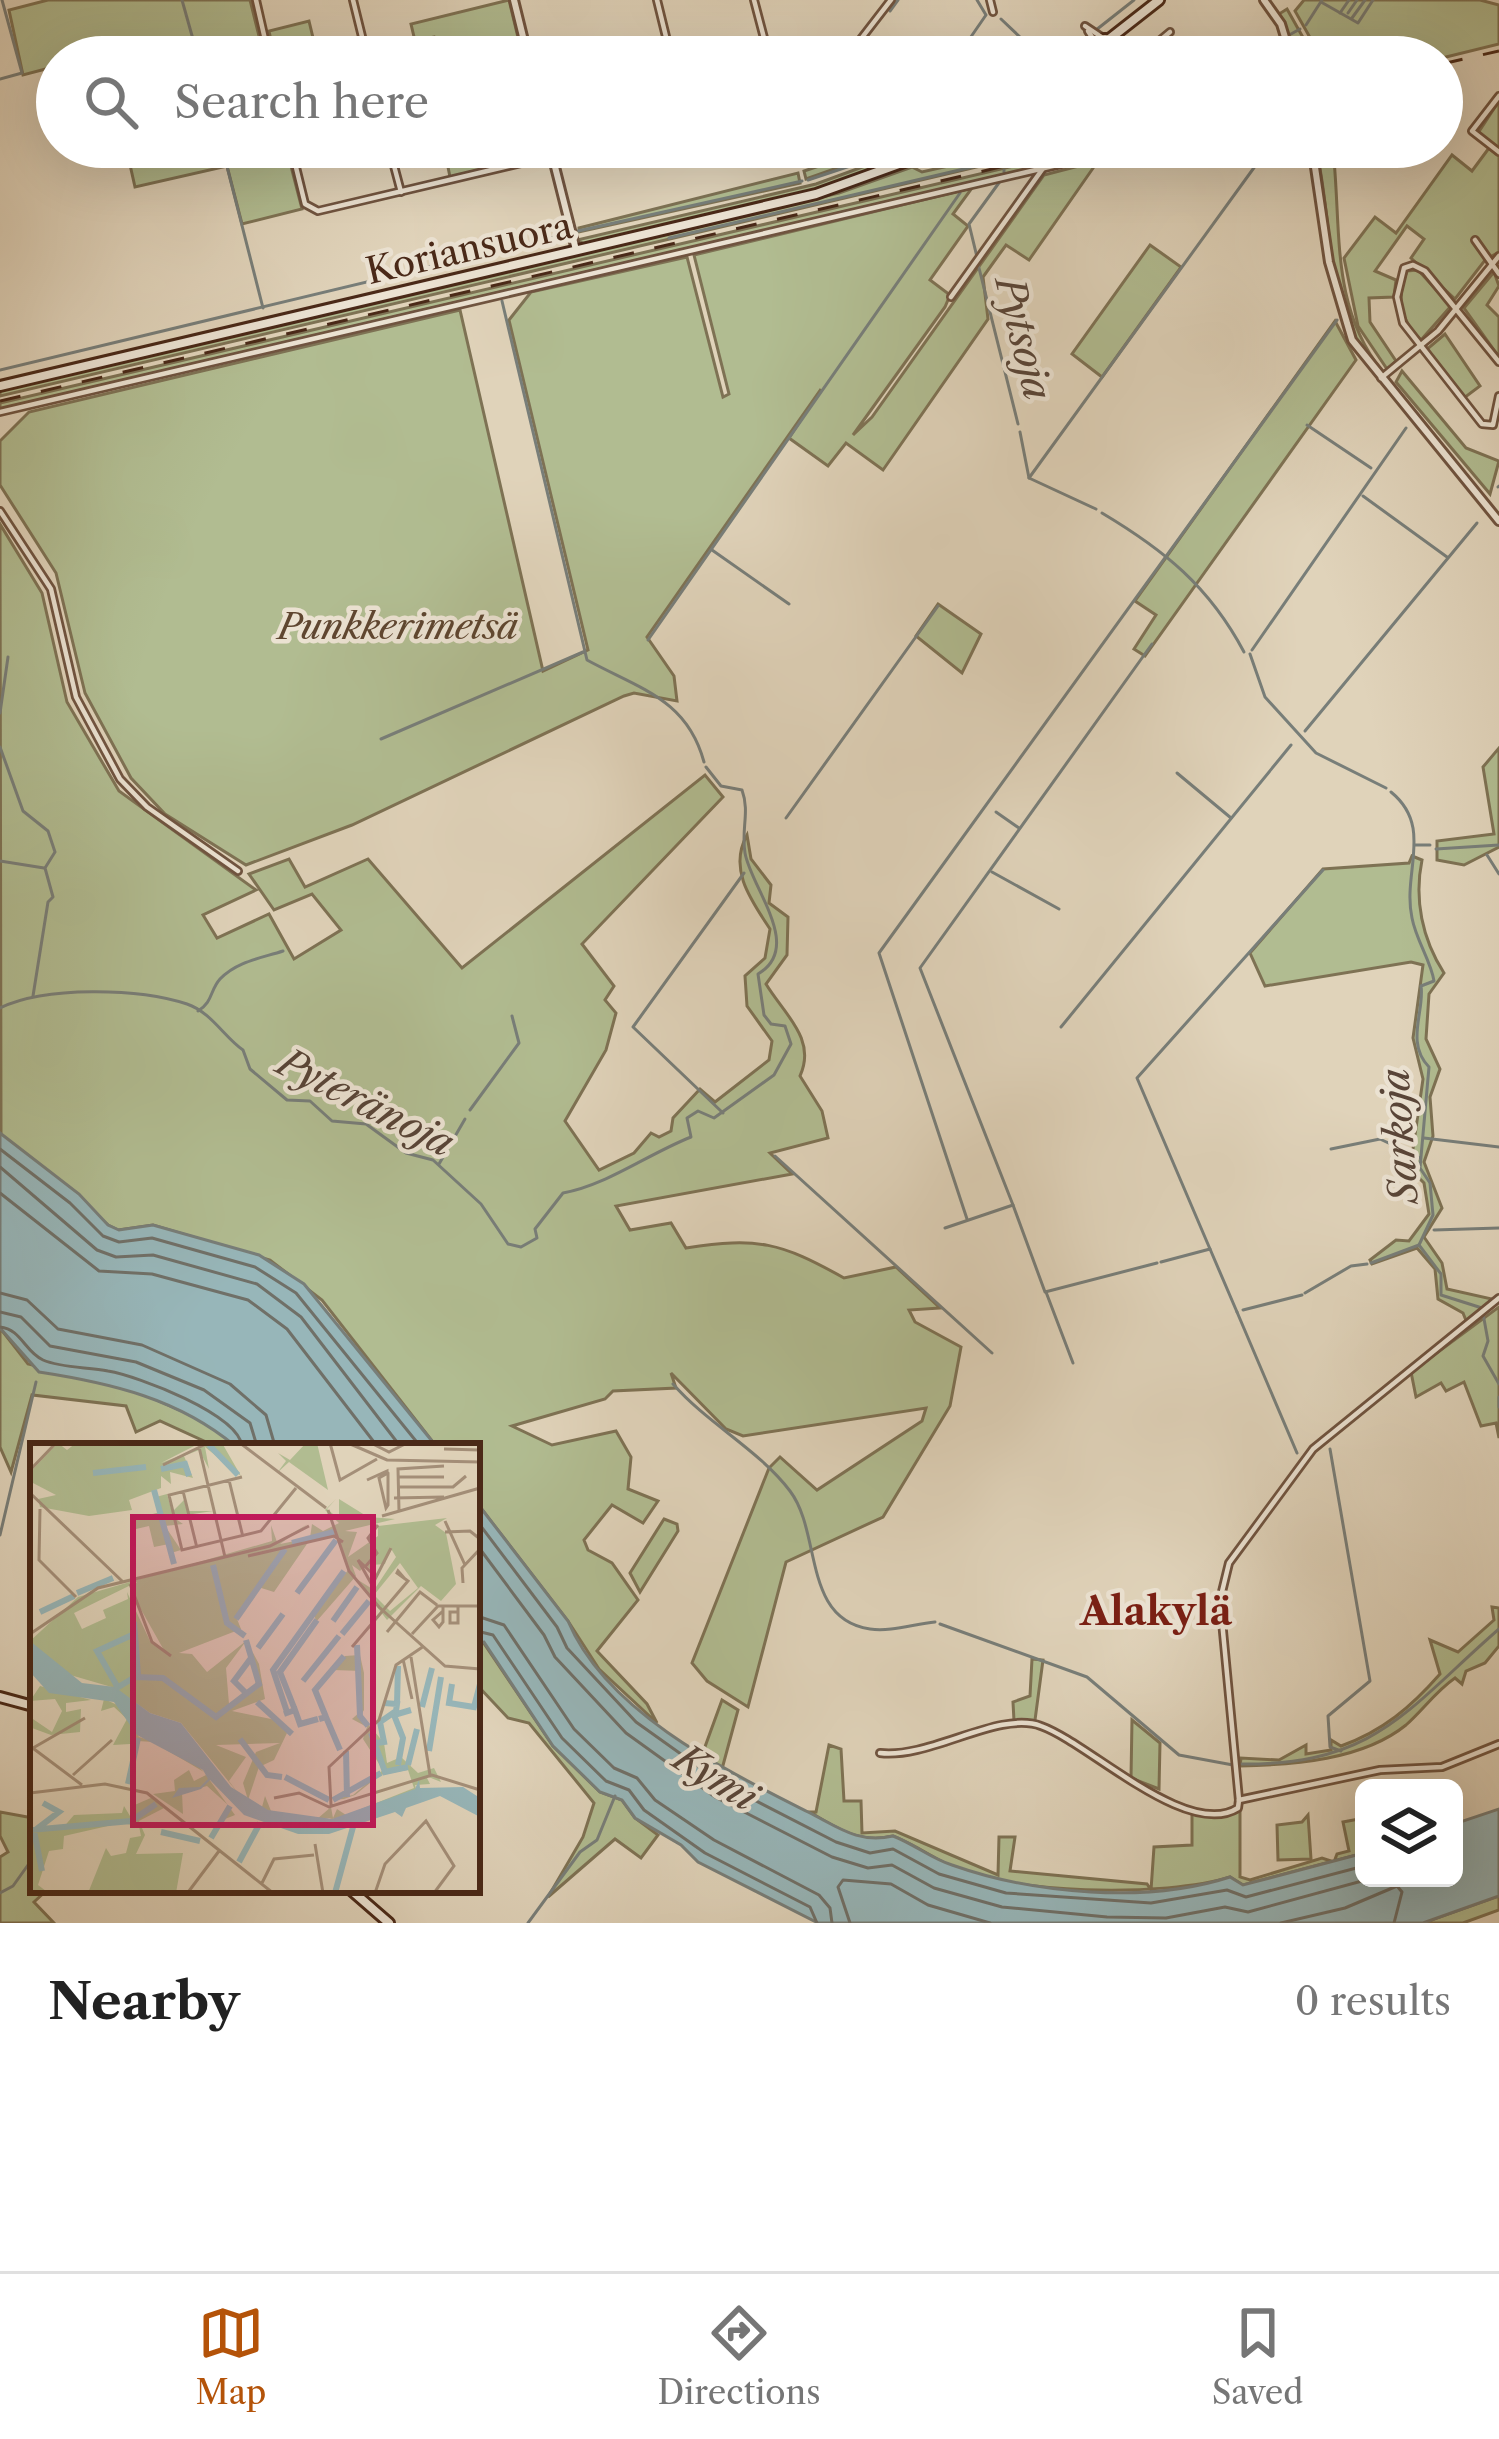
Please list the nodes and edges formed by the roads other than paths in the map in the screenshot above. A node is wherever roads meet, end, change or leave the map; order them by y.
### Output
1 (256, 0) edge
2 (353, 0) edge
3 (514, 0) edge
4 (657, 0) edge
5 (754, 0) edge
6 (891, 0) edge
7 (990, 0) edge
8 (1159, 0) edge
9 (1264, 0) edge
10 (993, 11) dead end
11 (1170, 32) dead end
12 (264, 36) edge
13 (362, 36) edge
14 (523, 36) edge
15 (666, 36) edge
16 (763, 36) edge
17 (863, 36) edge
18 (1119, 36) edge
19 (1165, 36) edge
20 (1285, 36) edge
21 (1499, 96) edge
22 (1499, 152) edge
23 (297, 168) edge
24 (394, 168) edge
25 (498, 168) edge
26 (556, 168) edge
27 (894, 168) edge
28 (1040, 168) edge
29 (1043, 168) edge
30 (1316, 168) edge
31 (400, 192) junction
32 (1475, 240) dead end
33 (576, 250) junction
34 (1499, 256) edge
35 (1491, 262) junction
36 (1499, 274) edge
37 (951, 297) dead end
38 (1456, 306) junction
39 (1420, 347) junction
40 (1499, 362) edge
41 (1381, 378) junction
42 (0, 386) edge
43 (1499, 396) edge
44 (0, 412) edge
45 (0, 511) edge
46 (1499, 521) edge
47 (238, 871) dead end
48 (1499, 1298) edge
49 (0, 1697) edge
50 (30, 1705) edge
51 (1499, 1744) edge
52 (880, 1753) dead end
53 (1239, 1800) junction
54 (354, 1893) edge
55 (389, 1923) edge

1 - 12 street
2 - 13 street
3 - 14 street
4 - 15 street
5 - 16 street
6 - 17 street
7 - 10 street
8 - 18 main road
9 - 20 street
11 - 19 street
21 - 22 street
23 - 31 street
24 - 31 street
25 - 31 street
26 - 33 street
27 - 33 main road, Koriansuora
28 - 44 street
29 - 37 street
30 - 41 street
32 - 35 street
33 - 42 main road, Koriansuora
34 - 35 street
35 - 36 street
35 - 38 street
38 - 39 street
38 - 39 street
38 - 40 street
39 - 41 street
39 - 43 street
41 - 46 street
45 - 47 street
48 - 53 street
49 - 50 main road
51 - 53 street
52 - 53 street
54 - 55 main road

